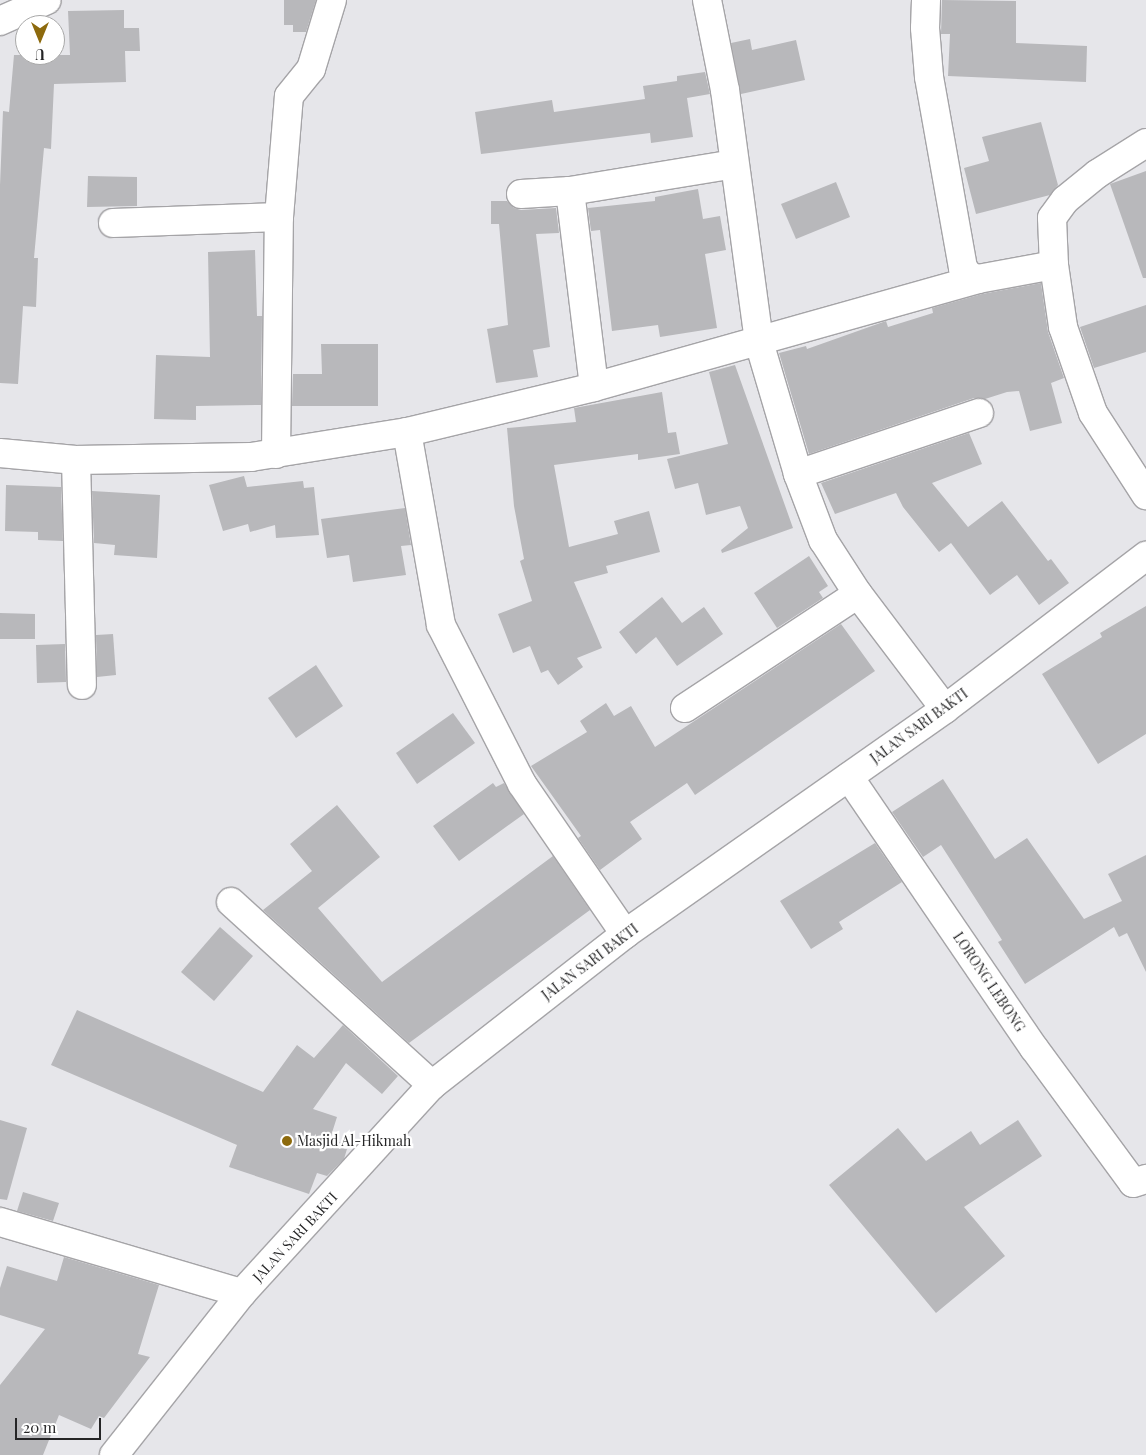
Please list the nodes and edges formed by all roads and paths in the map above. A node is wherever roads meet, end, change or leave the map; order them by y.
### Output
1 (47, 0) edge
2 (332, 0) edge
3 (707, 0) edge
4 (926, 0) edge
5 (0, 21) edge
6 (1146, 143) edge
7 (734, 164) junction
8 (570, 191) junction
9 (521, 194) dead end
10 (279, 217) junction
11 (113, 223) dead end
12 (1054, 265) junction
13 (978, 279) junction
14 (759, 342) junction
15 (594, 388) junction
16 (978, 413) dead end
17 (407, 432) junction
18 (0, 453) edge
19 (276, 454) junction
20 (76, 460) junction
21 (798, 474) junction
22 (1146, 496) edge
23 (1146, 556) edge
24 (858, 594) junction
25 (82, 685) dead end
26 (685, 708) dead end
27 (944, 709) junction
28 (849, 777) junction
29 (231, 902) dead end
30 (625, 934) junction
31 (432, 1085) junction
32 (1139, 1181) edge
33 (0, 1222) edge
34 (242, 1293) junction
35 (114, 1455) edge

1 - 5 street
2 - 10 street
3 - 7 street
4 - 13 street
6 - 12 street
7 - 8 street
7 - 14 street
8 - 9 street
8 - 15 street
10 - 11 street
10 - 19 street
12 - 13 street
12 - 22 street
13 - 14 street
14 - 15 street
14 - 21 street
15 - 17 street
16 - 21 street
17 - 19 street
17 - 30 street
18 - 20 street
19 - 20 street
20 - 25 street
21 - 24 street
23 - 27 street, JALAN SARI BAKTI
24 - 26 street
24 - 27 street
27 - 28 street, JALAN SARI BAKTI
28 - 30 street, JALAN SARI BAKTI
28 - 32 street, LORONG LEBONG
29 - 31 street
30 - 31 street, JALAN SARI BAKTI
31 - 34 street, JALAN SARI BAKTI
33 - 34 street
34 - 35 street, JALAN SARI BAKTI

